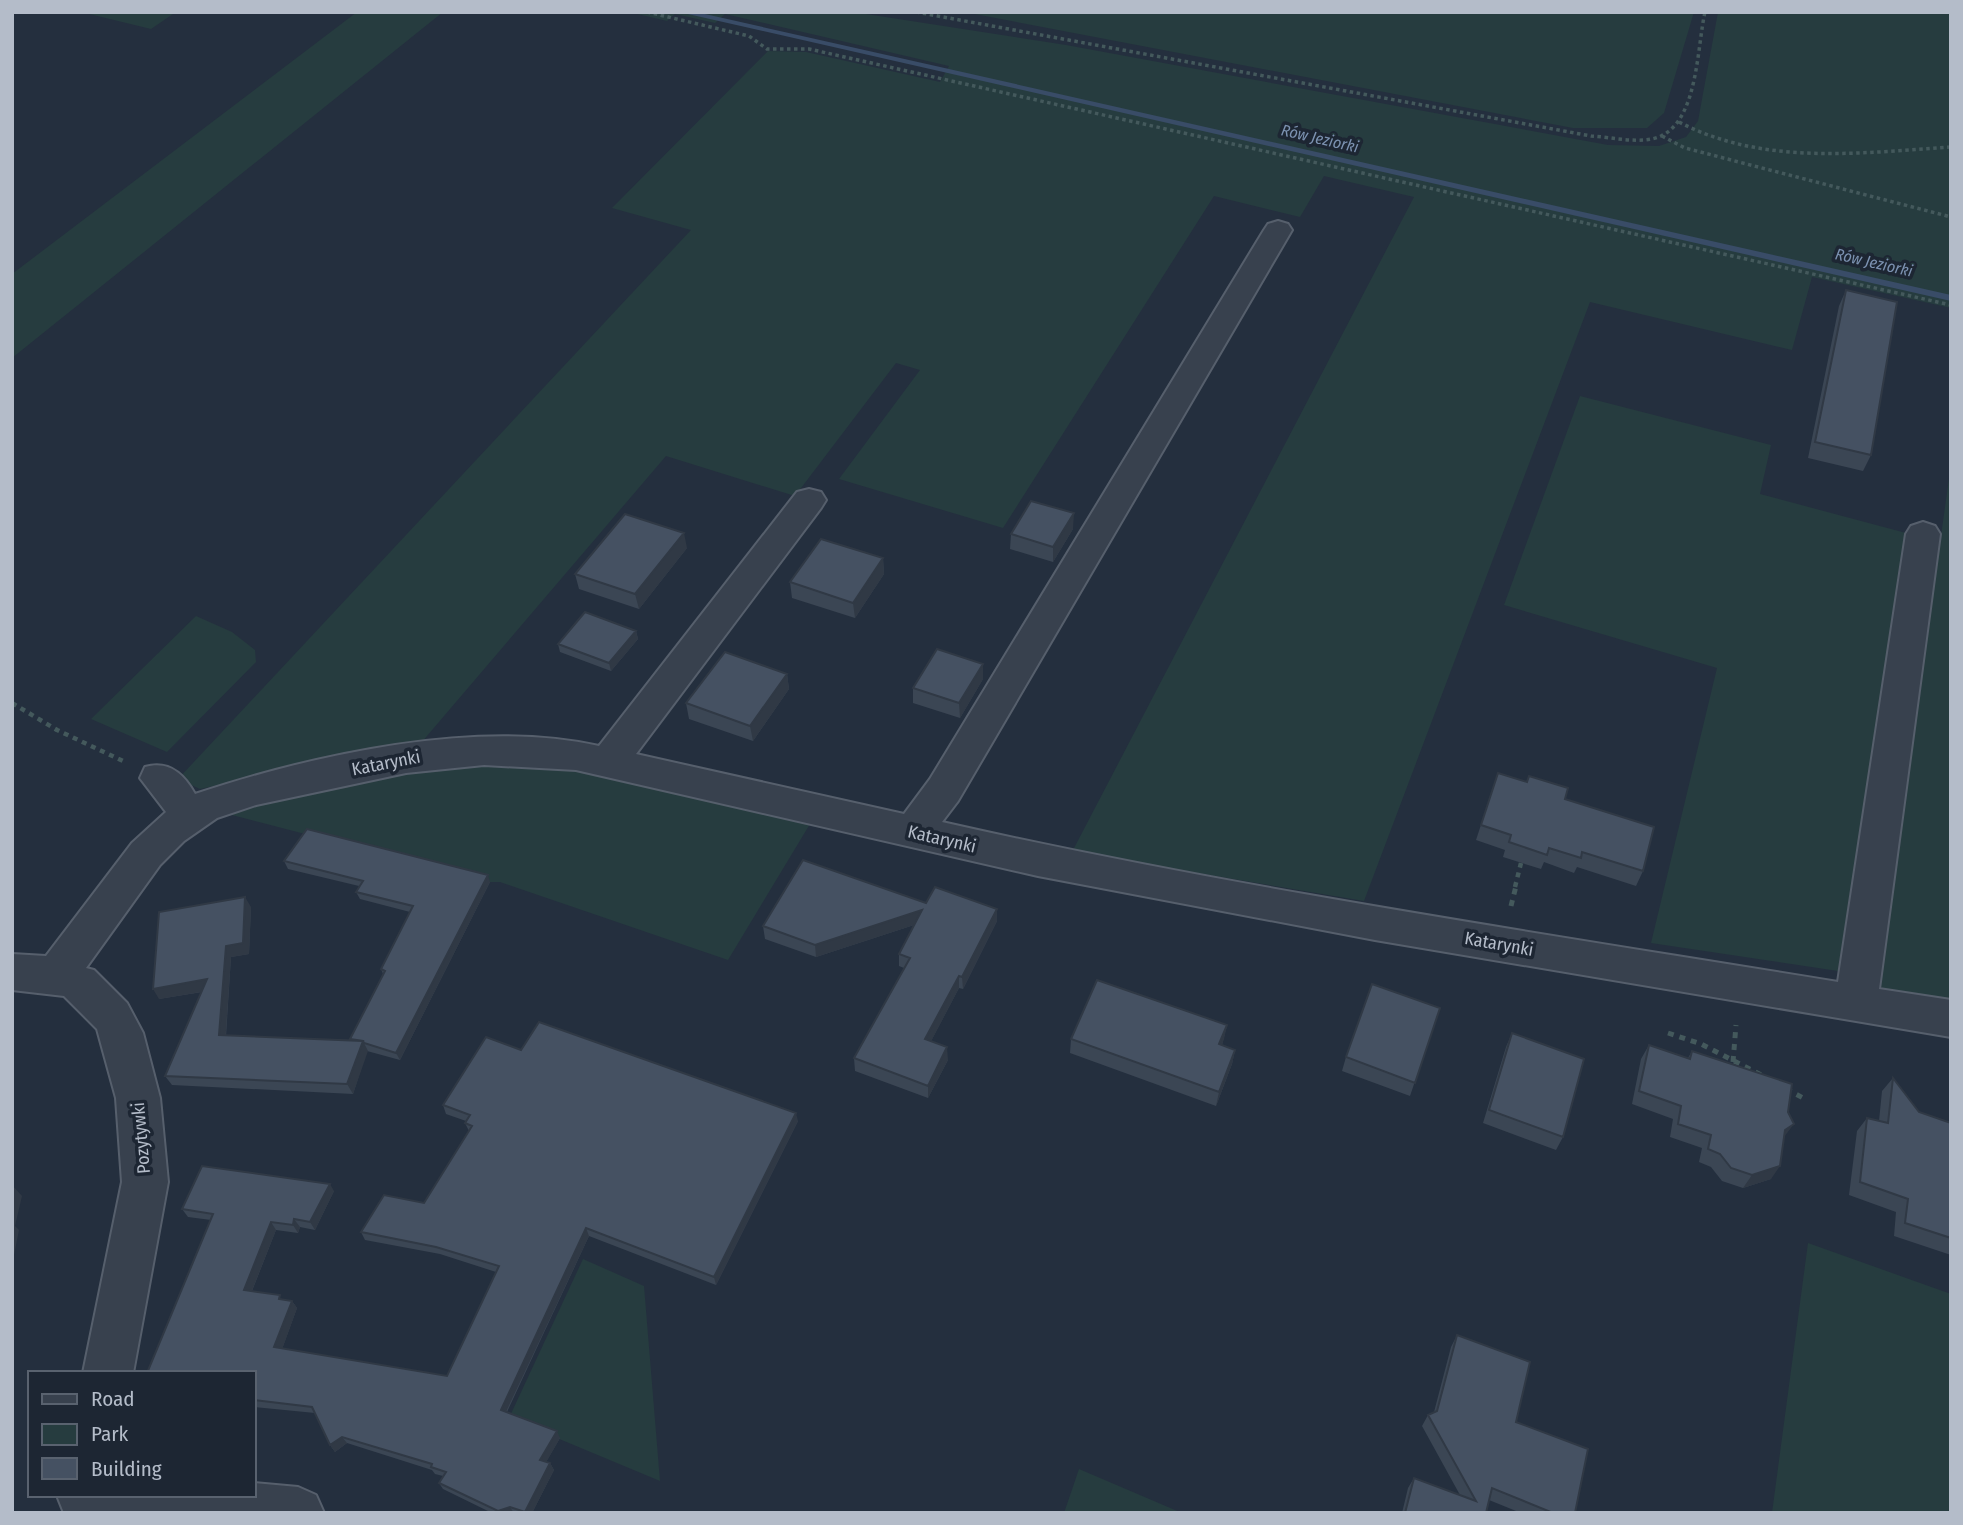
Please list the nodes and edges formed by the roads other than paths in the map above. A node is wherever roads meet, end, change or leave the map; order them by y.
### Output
1 (1278, 230) dead end
2 (809, 500) dead end
3 (1923, 534) dead end
4 (608, 762) junction
5 (159, 778) road end
6 (188, 817) junction
7 (914, 832) junction
8 (12, 972) edge
9 (57, 975) junction
10 (1856, 1004) junction
11 (1951, 1019) edge
12 (108, 1371) edge
13 (122, 1497) edge
14 (140, 1497) edge
15 (83, 1502) edge
16 (298, 1513) edge

1 - 7 street
2 - 4 street
3 - 10 street
4 - 6 street, Katarynki
4 - 7 street, Katarynki
5 - 6 street
6 - 9 street, Katarynki
7 - 10 street, Katarynki
8 - 9 street
9 - 12 street, Pozytywki
10 - 11 street, Katarynki
13 - 15 street
14 - 16 street

